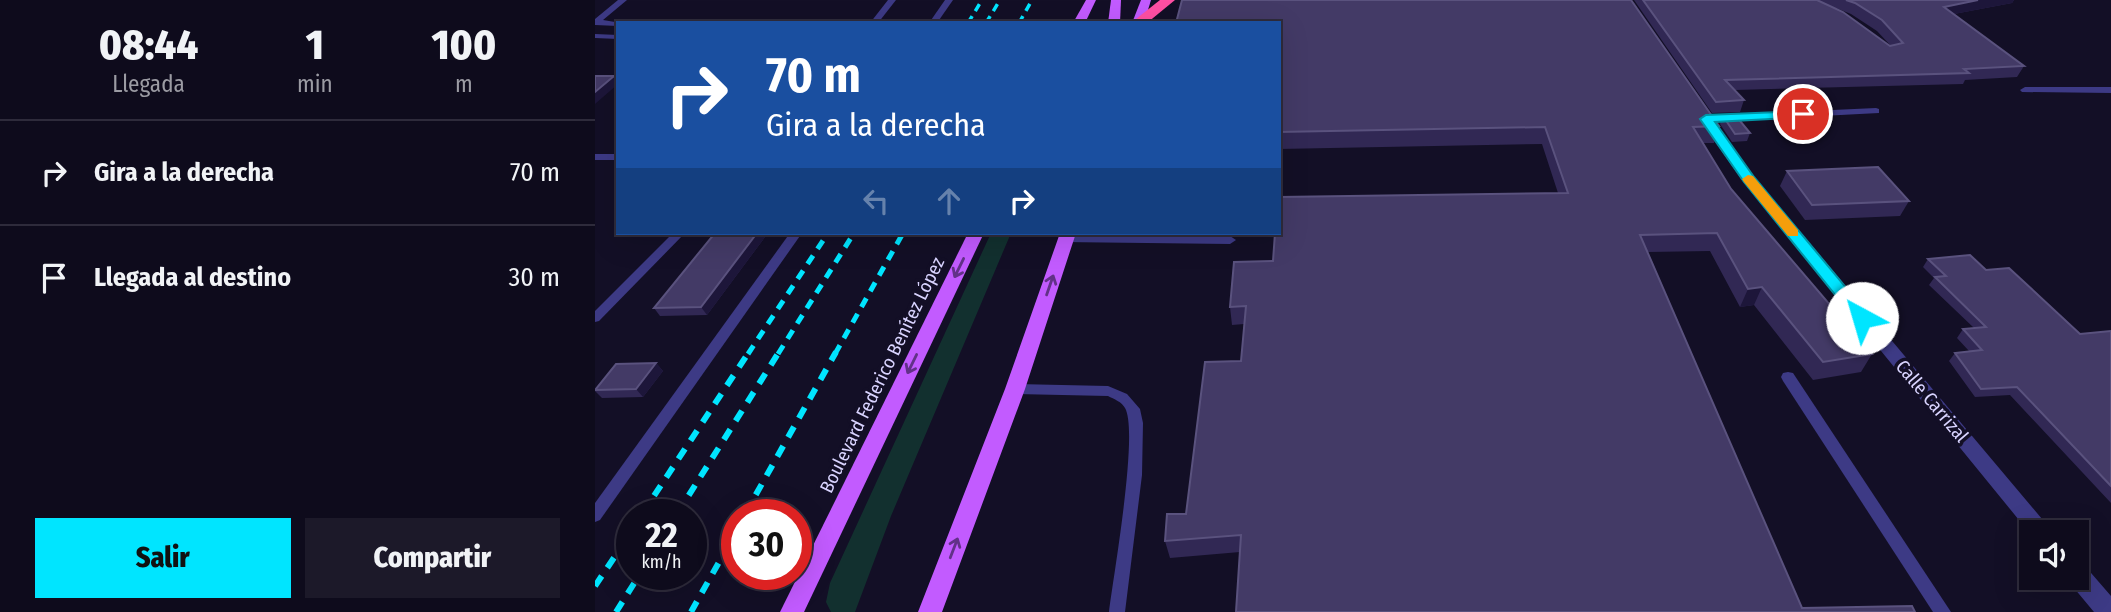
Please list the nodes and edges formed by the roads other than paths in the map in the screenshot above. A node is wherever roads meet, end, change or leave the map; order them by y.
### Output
1 (623, 0) edge
2 (892, 0) edge
3 (949, 0) edge
4 (1091, 0) edge
5 (1116, 0) edge
6 (1146, 0) edge
7 (1168, 0) edge
8 (876, 21) edge
9 (934, 21) edge
10 (1080, 21) edge
11 (1114, 21) edge
12 (1139, 21) edge
13 (1141, 21) edge
14 (596, 22) edge
15 (616, 24) edge
16 (595, 36) edge
17 (616, 37) edge
18 (2025, 90) dead end
19 (2111, 90) edge
20 (1693, 101) edge
21 (1876, 111) dead end
22 (1706, 119) junction
23 (595, 157) edge
24 (616, 157) edge
25 (677, 235) edge
26 (795, 235) edge
27 (975, 235) edge
28 (1067, 236) edge
29 (1230, 240) dead end
30 (595, 318) edge
31 (1788, 377) dead end
32 (1015, 389) junction
33 (595, 515) edge
34 (2032, 520) edge
35 (2089, 588) edge
36 (792, 612) edge
37 (930, 612) edge
38 (1117, 612) edge
39 (1943, 612) edge
40 (2109, 612) edge

1 - 14 lane
2 - 8 lane
3 - 9 lane
4 - 10 main road
5 - 11 main road
6 - 12 main road
7 - 13 highway
14 - 15 lane
16 - 17 lane
18 - 19 lane
20 - 22 street, Calle Carrizal
21 - 22 lane
22 - 34 street, Calle Carrizal
23 - 24 lane
25 - 30 lane
26 - 33 lane
27 -> 36 main road, Boulevard Federico Benítez López
28 - 29 lane
32 -> 28 main road
31 - 39 lane
37 -> 32 main road
32 - 38 lane
35 - 40 street

